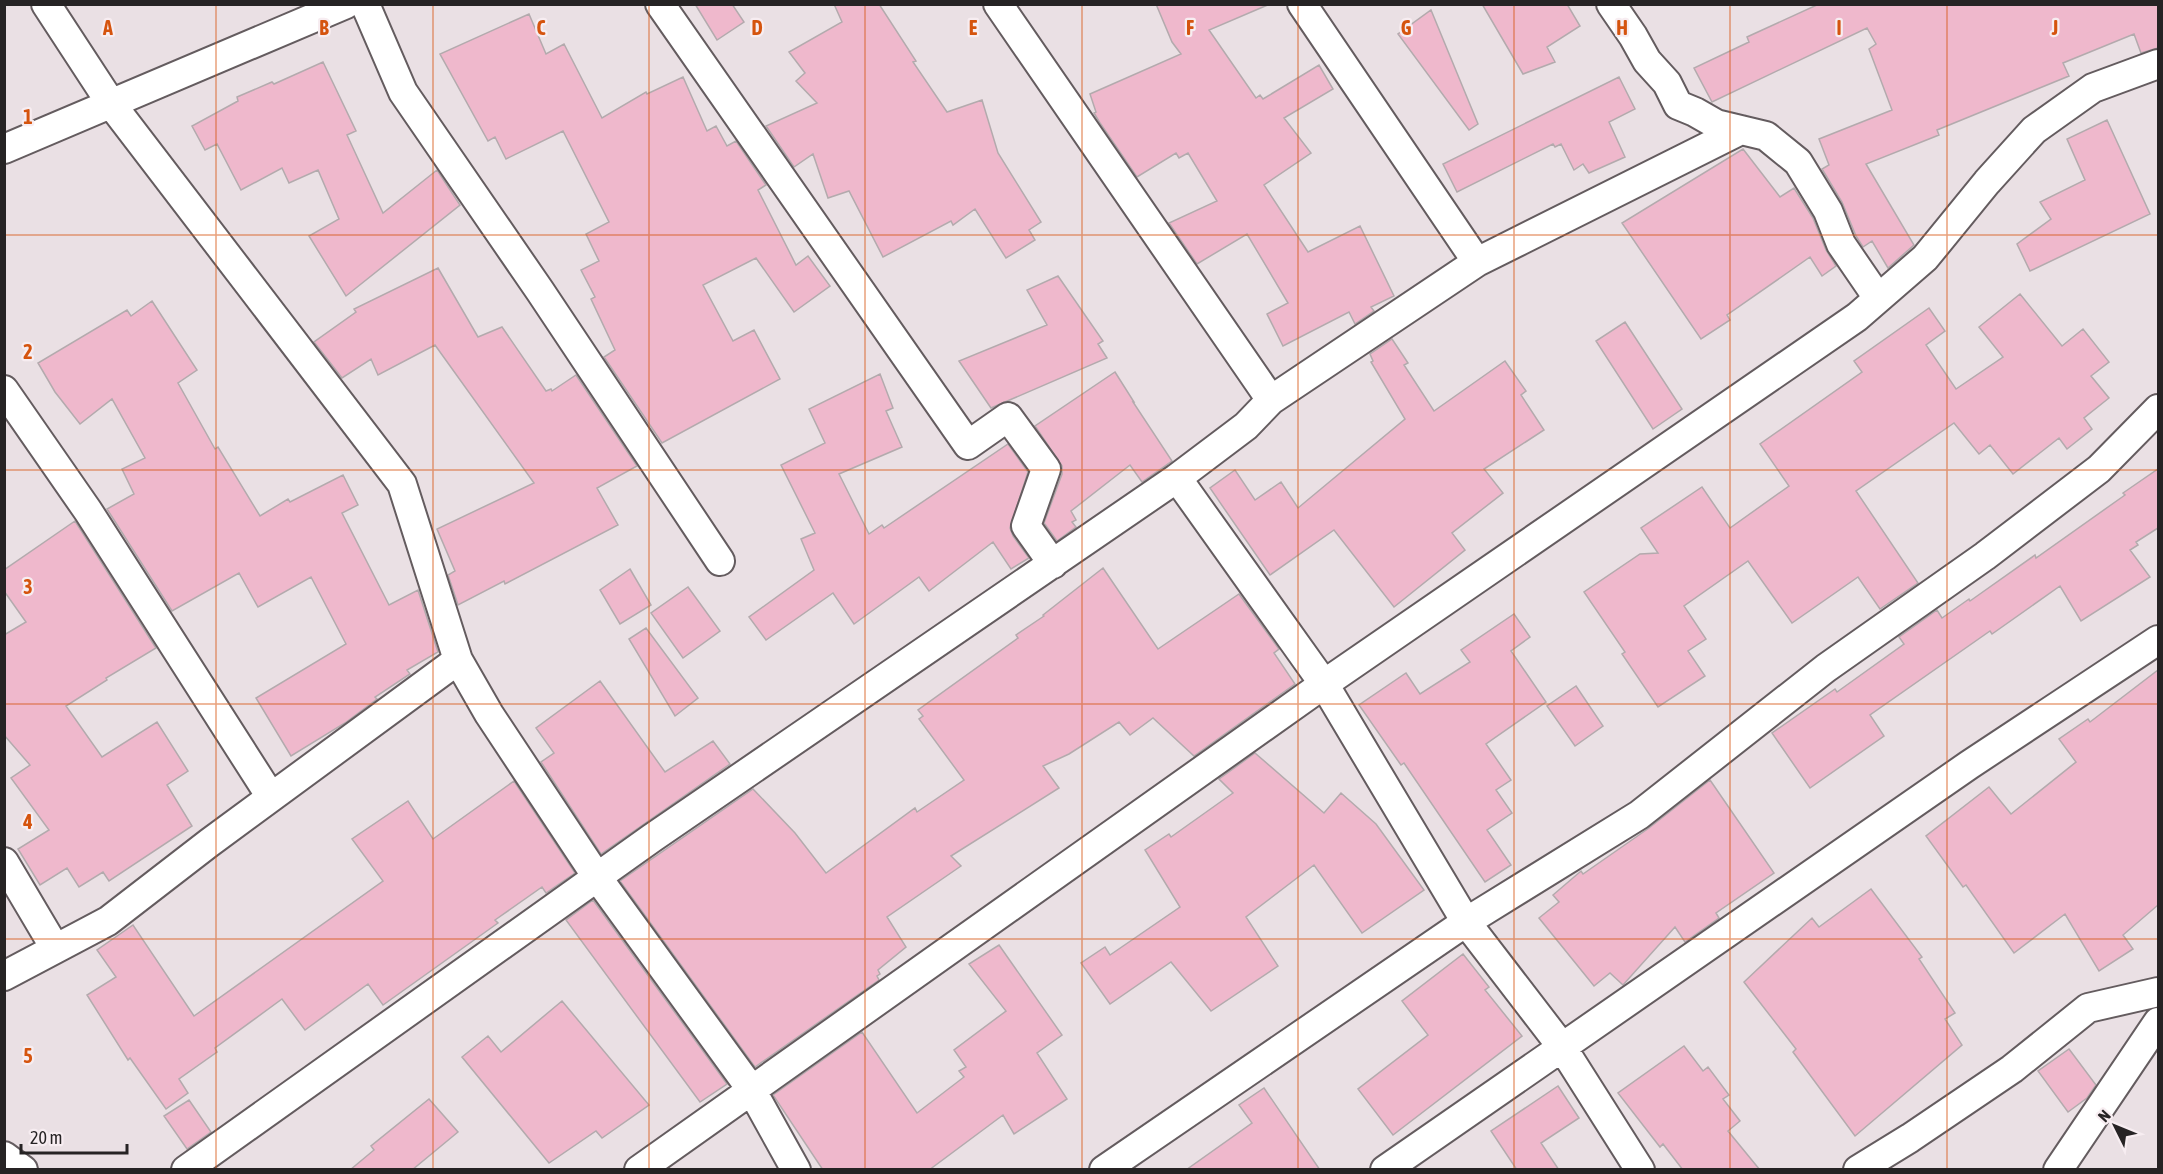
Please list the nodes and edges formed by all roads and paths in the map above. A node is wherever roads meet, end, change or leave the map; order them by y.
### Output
1 (46, 4) edge
2 (346, 4) edge
3 (365, 4) edge
4 (660, 4) edge
5 (998, 4) edge
6 (1302, 4) edge
7 (1621, 8) edge
8 (2158, 64) edge
9 (112, 105) junction
10 (1741, 130) junction
11 (4, 149) edge
12 (1477, 262) junction
13 (1878, 298) junction
14 (4, 390) edge
15 (1271, 400) junction
16 (2158, 409) edge
17 (1177, 478) junction
18 (720, 561) dead end
19 (1053, 564) junction
20 (2158, 640) edge
21 (458, 660) junction
22 (1324, 684) junction
23 (271, 797) junction
24 (4, 862) edge
25 (597, 877) junction
26 (1466, 922) junction
27 (55, 948) junction
28 (4, 976) edge
29 (2158, 992) edge
30 (2158, 1022) edge
31 (1562, 1047) junction
32 (751, 1089) junction
33 (4, 1156) edge
34 (23, 1170) edge
35 (186, 1170) edge
36 (639, 1170) edge
37 (796, 1170) edge
38 (1104, 1170) edge
39 (1385, 1170) edge
40 (1640, 1170) edge
41 (1858, 1170) edge
42 (2058, 1170) edge

1 - 9 street
2 - 9 street
3 - 18 street
4 - 19 street
5 - 15 street
6 - 12 street
7 - 10 street
8 - 13 street
9 - 11 street
9 - 21 street
10 - 12 street
10 - 13 street
12 - 15 street
13 - 22 street
14 - 23 street
15 - 17 street
16 - 26 street
17 - 19 street
17 - 22 street
19 - 25 street
20 - 31 street
21 - 23 street
21 - 25 street
22 - 26 street
22 - 32 street
23 - 27 street
24 - 27 street
25 - 32 street
25 - 35 street
26 - 31 street
26 - 38 street
27 - 28 street
29 - 41 street
30 - 42 street
31 - 39 street
31 - 40 street
32 - 36 street
32 - 37 street
33 - 34 street

